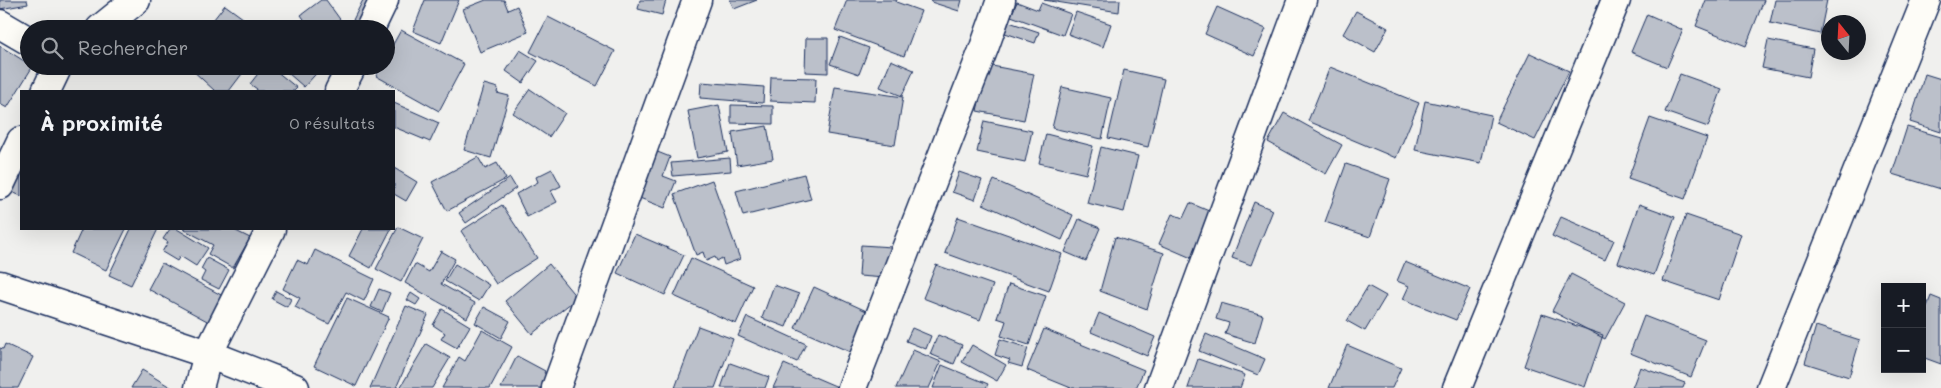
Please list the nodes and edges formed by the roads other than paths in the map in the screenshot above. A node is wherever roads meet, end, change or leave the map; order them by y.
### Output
1 (136, 0) edge
2 (384, 0) edge
3 (697, 0) edge
4 (1001, 0) edge
5 (1302, 0) edge
6 (1616, 0) edge
7 (1926, 0) edge
8 (111, 20) edge
9 (374, 20) edge
10 (0, 24) edge
11 (20, 36) edge
12 (54, 75) edge
13 (347, 75) edge
14 (46, 90) edge
15 (340, 90) edge
16 (20, 143) edge
17 (0, 185) edge
18 (270, 230) edge
19 (0, 285) edge
20 (208, 354) junction
21 (199, 388) edge
22 (294, 388) edge
23 (556, 388) edge
24 (852, 388) edge
25 (1158, 388) edge
26 (1458, 388) edge
27 (1770, 388) edge

1 - 8 street
2 - 9 street
3 - 23 street
4 - 24 street
5 - 25 street
6 - 26 street
7 - 27 street
10 - 11 street
12 - 14 street
13 - 15 street
16 - 17 street
18 - 20 street
19 - 20 street
20 - 21 street
20 - 22 street

